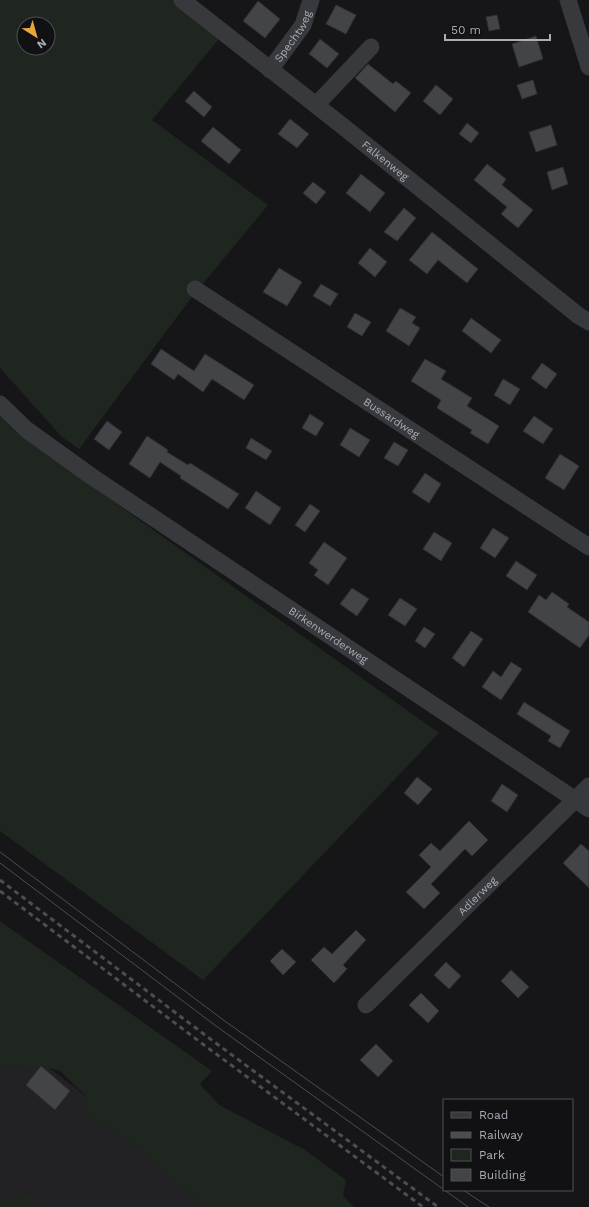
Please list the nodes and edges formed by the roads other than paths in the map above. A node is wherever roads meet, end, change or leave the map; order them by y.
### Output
1 (182, 0) edge
2 (311, 0) edge
3 (568, 0) edge
4 (370, 47) dead end
5 (589, 67) edge
6 (270, 70) junction
7 (316, 105) junction
8 (195, 289) dead end
9 (589, 322) edge
10 (0, 404) edge
11 (589, 547) edge
12 (589, 786) edge
13 (583, 804) edge
14 (366, 1005) dead end

1 - 6 street, Falkenweg
2 - 6 street, Spechtweg
3 - 5 street
4 - 7 street
6 - 7 street, Falkenweg
7 - 9 street, Falkenweg
8 - 11 street, Bussardweg
10 - 13 street, Birkenwerderweg
12 - 13 street, Adlerweg
13 - 14 street, Adlerweg

